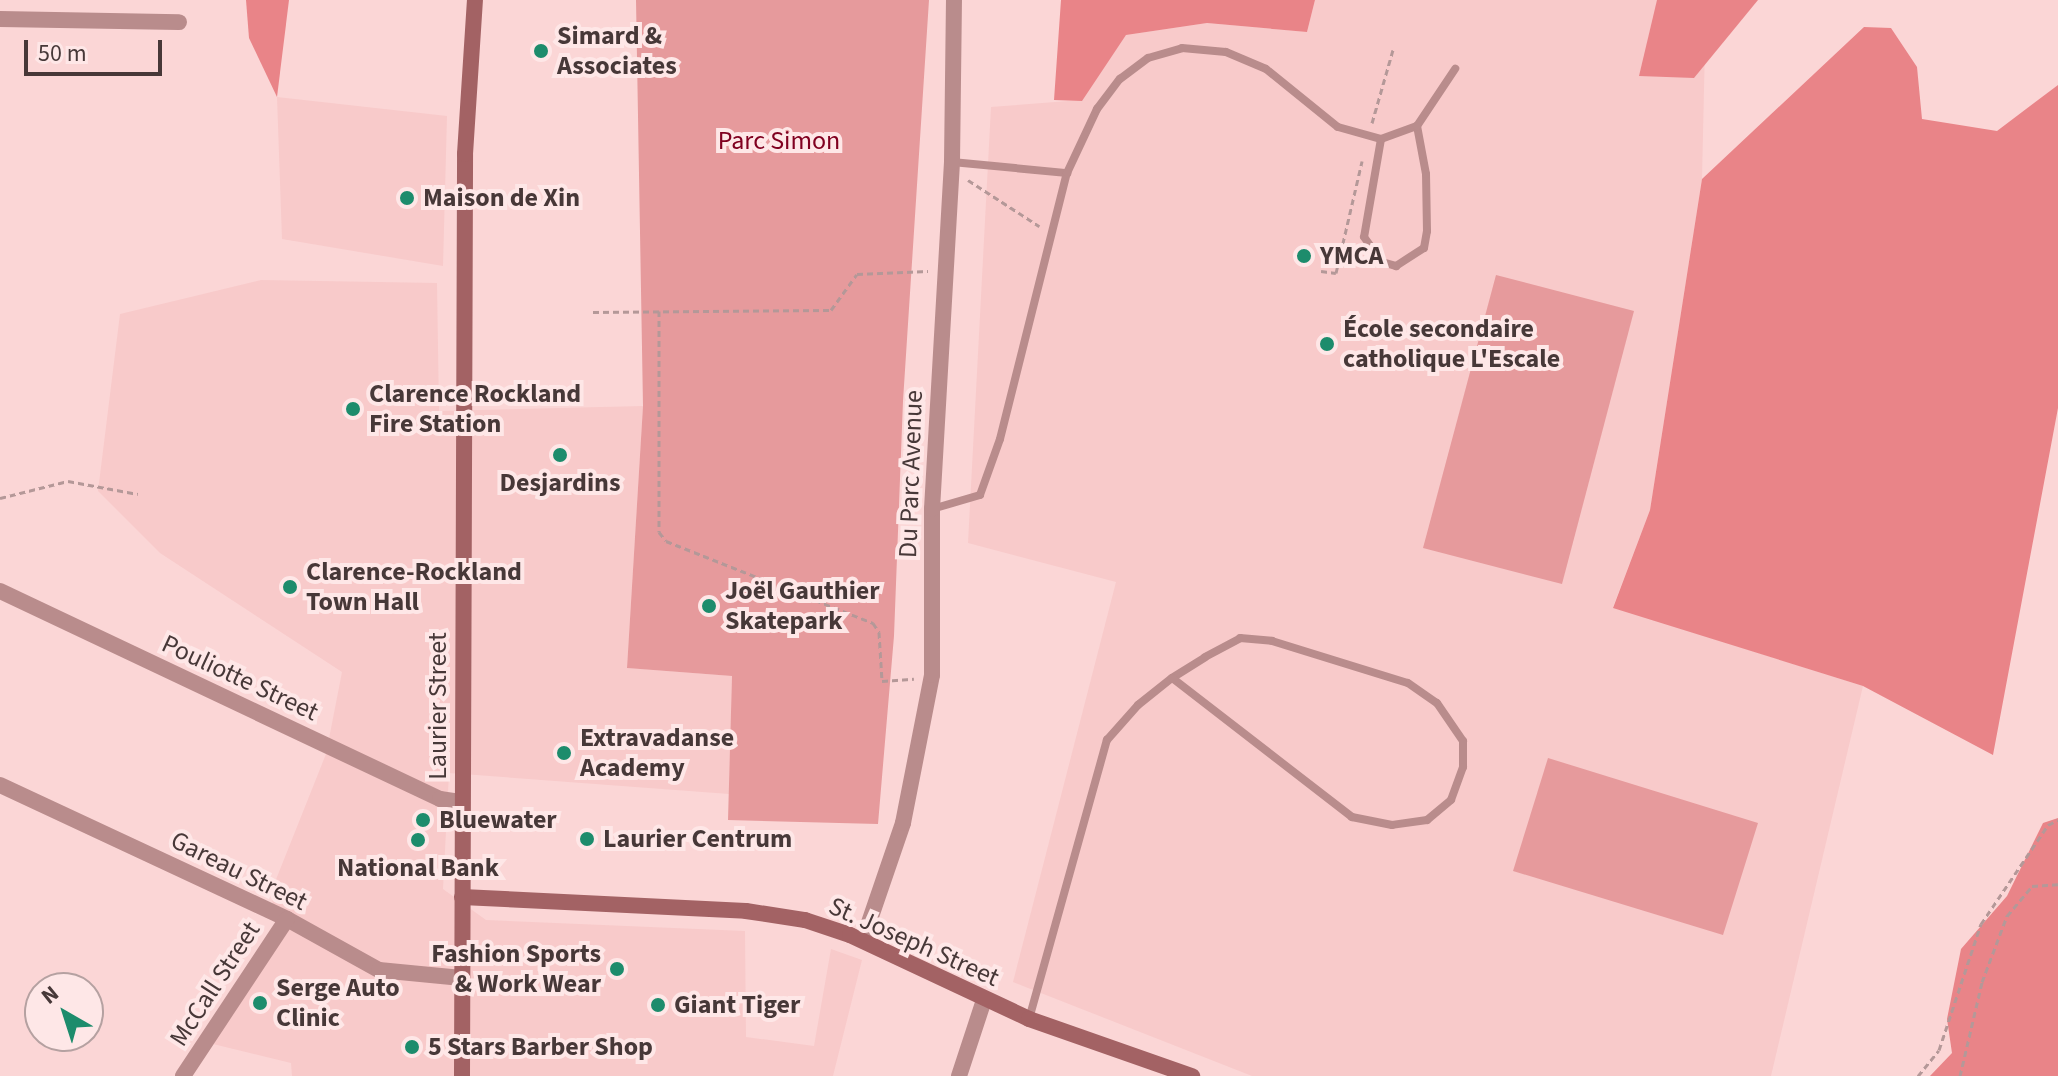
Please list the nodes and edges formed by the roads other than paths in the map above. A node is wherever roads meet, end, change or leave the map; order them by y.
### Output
1 (475, 0) edge
2 (954, 0) edge
3 (0, 19) edge
4 (179, 22) dead end
5 (1455, 69) dead end
6 (1417, 126) junction
7 (1381, 139) junction
8 (952, 162) junction
9 (1067, 173) junction
10 (932, 509) junction
11 (1, 593) edge
12 (1172, 678) junction
13 (0, 785) edge
14 (462, 802) junction
15 (462, 897) junction
16 (287, 919) junction
17 (863, 940) junction
18 (462, 978) junction
19 (984, 1000) junction
20 (1029, 1019) junction
21 (183, 1076) edge
22 (462, 1076) edge
23 (959, 1076) edge
24 (1192, 1076) edge

1 - 14 main road, Laurier Street
2 - 8 street, Du Parc Avenue
3 - 4 street
5 - 6 lane
6 - 7 lane
6 - 7 lane
7 - 9 lane
8 - 9 lane
8 - 10 street, Du Parc Avenue
9 - 10 lane
10 - 17 street, Du Parc Avenue
11 - 14 street, Pouliotte Street
12 - 12 lane
12 - 20 lane
13 - 16 street, Gareau Street
14 - 15 main road, Laurier Street
15 - 17 main road, St. Joseph Street
15 - 18 main road, Laurier Street
16 - 18 street, Gareau Street
16 - 21 street, McCall Street
17 - 19 main road, St. Joseph Street
18 - 22 main road, Laurier Street
19 - 20 main road, St. Joseph Street
19 - 23 street
20 - 24 main road, St. Joseph Street

